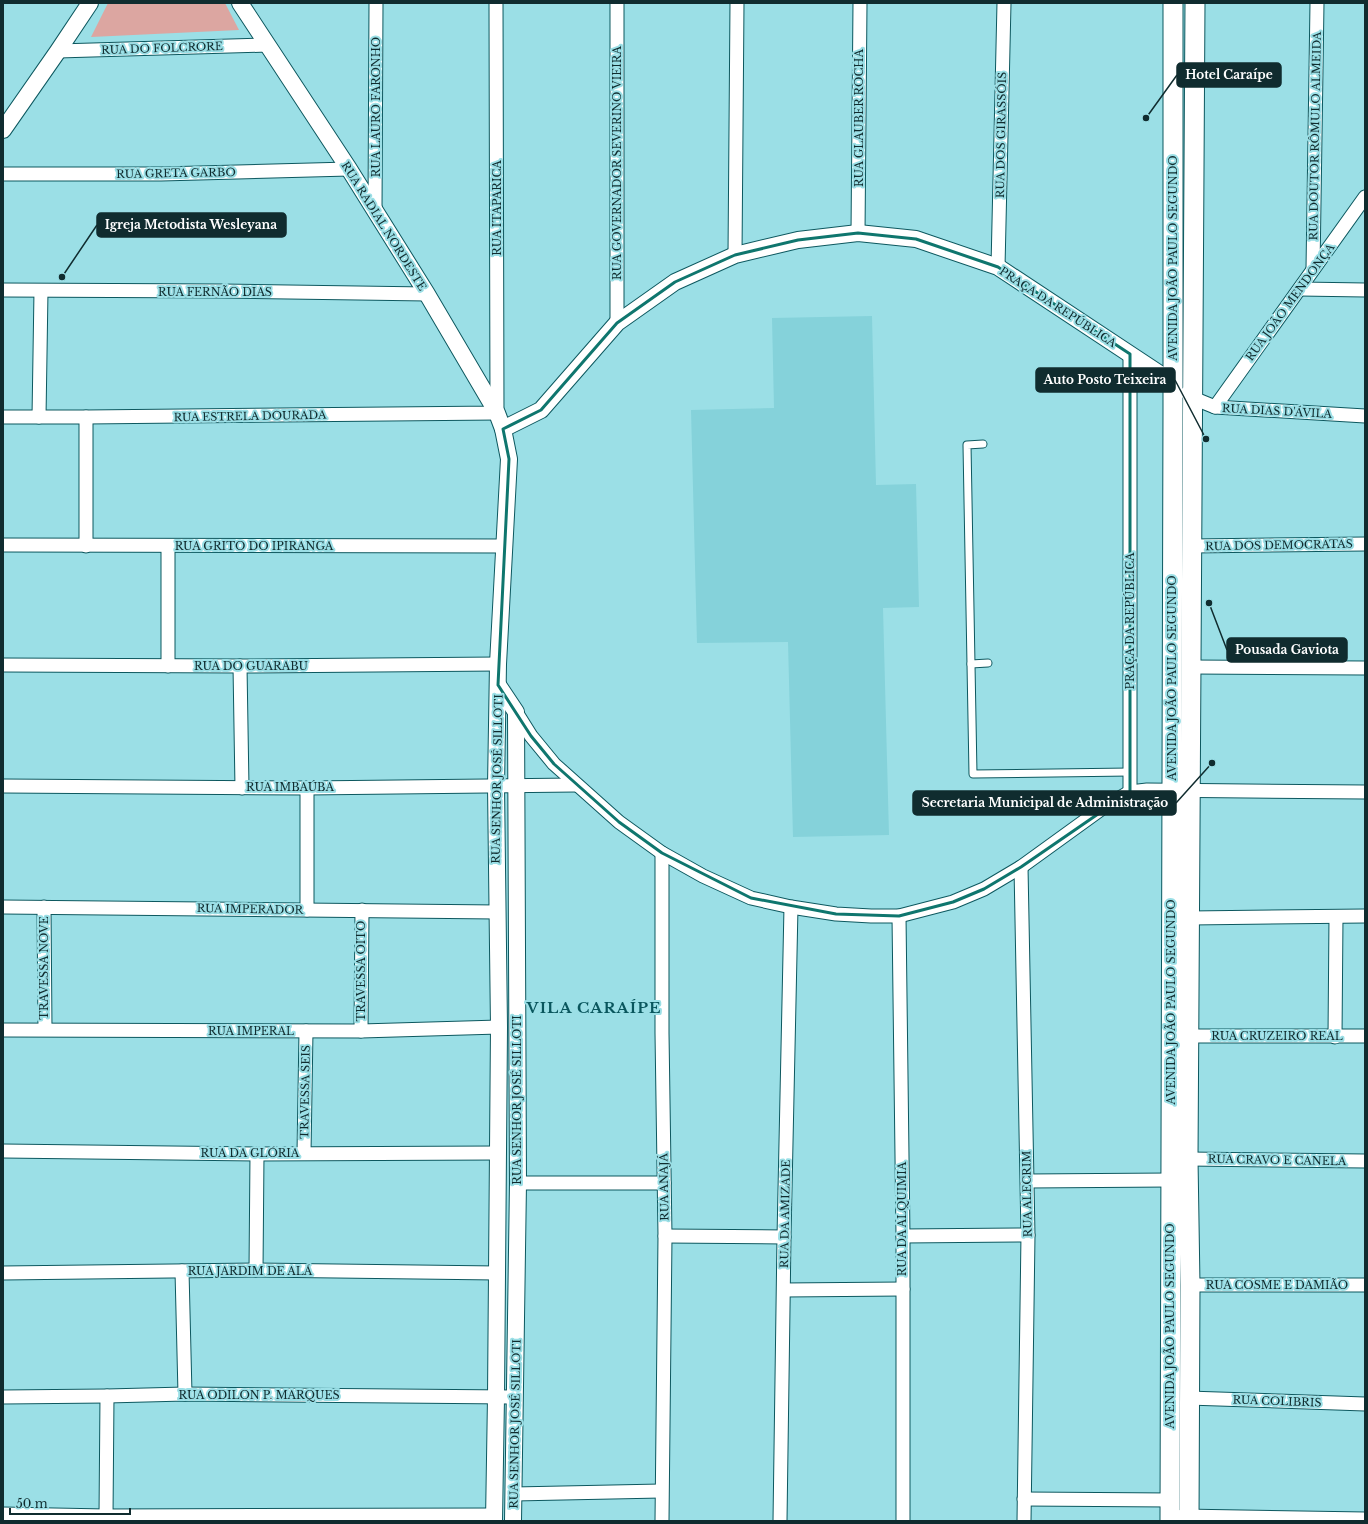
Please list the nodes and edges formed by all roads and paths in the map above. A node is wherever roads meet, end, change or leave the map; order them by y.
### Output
1 (90, 3) edge
2 (240, 3) edge
3 (252, 3) edge
4 (376, 3) edge
5 (496, 3) edge
6 (618, 3) edge
7 (737, 3) edge
8 (860, 3) edge
9 (1004, 3) edge
10 (1173, 3) edge
11 (1195, 3) edge
12 (1317, 3) edge
13 (253, 22) junction
14 (267, 46) junction
15 (58, 51) junction
16 (3, 130) edge
17 (349, 170) junction
18 (3, 174) edge
19 (1365, 197) edge
20 (375, 211) junction
21 (858, 233) junction
22 (735, 254) junction
23 (998, 267) junction
24 (1313, 269) junction
25 (1300, 289) junction
26 (3, 290) edge
27 (1365, 290) edge
28 (40, 291) junction
29 (427, 294) junction
30 (617, 323) junction
31 (1130, 354) junction
32 (1172, 382) junction
33 (1193, 398) junction
34 (1214, 407) junction
35 (497, 413) junction
36 (1365, 416) edge
37 (3, 417) edge
38 (39, 417) junction
39 (86, 417) junction
40 (503, 429) junction
41 (983, 444) dead end
42 (509, 459) joint
43 (1365, 544) edge
44 (3, 545) edge
45 (86, 546) junction
46 (168, 546) junction
47 (504, 546) junction
48 (1193, 546) junction
49 (988, 663) dead end
50 (498, 664) junction
51 (971, 664) junction
52 (3, 665) edge
53 (168, 666) junction
54 (240, 666) junction
55 (1192, 667) junction
56 (1365, 668) edge
57 (498, 685) junction
58 (516, 712) junction
59 (1130, 772) junction
60 (576, 785) junction
61 (3, 786) edge
62 (496, 786) junction
63 (516, 786) junction
64 (242, 788) junction
65 (306, 788) junction
66 (1172, 791) junction
67 (1191, 791) junction
68 (1130, 792) junction
69 (1365, 792) edge
70 (662, 853) junction
71 (1021, 867) junction
72 (3, 906) edge
73 (44, 907) junction
74 (791, 907) junction
75 (307, 910) junction
76 (362, 910) junction
77 (497, 912) junction
78 (899, 916) junction
79 (1365, 916) edge
80 (1336, 917) junction
81 (1190, 918) junction
82 (499, 1028) junction
83 (45, 1029) junction
84 (3, 1030) edge
85 (306, 1031) junction
86 (361, 1031) junction
87 (1189, 1036) junction
88 (1365, 1036) edge
89 (1335, 1037) junction
90 (3, 1152) edge
91 (304, 1153) junction
92 (498, 1153) junction
93 (257, 1154) junction
94 (1188, 1158) junction
95 (1365, 1161) edge
96 (1170, 1180) junction
97 (1028, 1181) junction
98 (518, 1183) junction
99 (664, 1183) junction
100 (1028, 1235) junction
101 (665, 1236) junction
102 (903, 1236) junction
103 (784, 1237) junction
104 (256, 1270) junction
105 (182, 1271) junction
106 (3, 1273) edge
107 (497, 1273) junction
108 (1190, 1285) junction
109 (1365, 1285) edge
110 (784, 1290) junction
111 (903, 1290) junction
112 (185, 1394) junction
113 (107, 1396) junction
114 (3, 1397) edge
115 (496, 1397) junction
116 (515, 1397) junction
117 (1188, 1398) junction
118 (1365, 1404) edge
119 (661, 1491) junction
120 (514, 1494) junction
121 (1024, 1499) junction
122 (1170, 1512) edge
123 (3, 1515) edge
124 (106, 1516) junction
125 (89, 1518) edge
126 (494, 1518) edge
127 (1189, 1518) edge
128 (1365, 1519) edge
129 (8, 1521) edge
130 (513, 1521) edge
131 (662, 1521) edge
132 (780, 1521) edge
133 (903, 1521) edge
134 (1024, 1521) edge

1 - 15 street
2 - 13 street, RUA RADIAL NORDESTE
3 - 13 street
4 - 20 street, RUA LAURO FARONHO
5 - 35 street, RUA ITAPARICA
6 - 30 street, RUA GOVERNADOR SEVERINO VIEIRA
7 - 22 street
8 - 21 street, RUA GLAUBER ROCHA
9 - 23 street, RUA DOS GIRASSÓIS
10 - 32 main road, AVENIDA JOÃO PAULO SEGUNDO
11 - 33 main road, AVENIDA JOÃO PAULO SEGUNDO
12 - 24 street, RUA DOUTOR RÔMULO ALMEIDA
13 - 14 street, RUA RADIAL NORDESTE
14 - 15 street, RUA DO FOLCRORE
14 - 17 street, RUA RADIAL NORDESTE
15 - 16 street
17 - 18 street, RUA GRETA GARBO
17 - 20 street, RUA RADIAL NORDESTE
19 - 24 street, RUA JOÃO MENDONÇA
20 - 29 street, RUA RADIAL NORDESTE
21 - 22 street, PRAÇA DA REPÚBLICA
21 - 23 street, PRAÇA DA REPÚBLICA
22 - 30 street, PRAÇA DA REPÚBLICA
23 - 31 street, PRAÇA DA REPÚBLICA
24 - 25 street, RUA JOÃO MENDONÇA
25 - 27 street
25 - 34 street, RUA JOÃO MENDONÇA
26 - 28 street, RUA FERNÃO DIAS
28 - 29 street, RUA FERNÃO DIAS
28 - 38 street
29 - 35 street, RUA RADIAL NORDESTE
30 - 40 street, PRAÇA DA REPÚBLICA
31 - 32 street, PRAÇA DA REPÚBLICA
31 - 59 street, PRAÇA DA REPÚBLICA
32 - 33 street, RUA DIAS D'ÁVILA
32 - 66 main road, AVENIDA JOÃO PAULO SEGUNDO
33 - 34 street, RUA DIAS D'ÁVILA
33 - 48 main road, AVENIDA JOÃO PAULO SEGUNDO
34 - 36 street, RUA DIAS D'ÁVILA
35 - 39 street, RUA ESTRELA DOURADA
35 - 40 street, RUA RADIAL NORDESTE
37 - 38 street, RUA ESTRELA DOURADA
38 - 39 street, RUA ESTRELA DOURADA
39 - 45 street
40 - 42 street, RUA RADIAL NORDESTE
41 - 51 lane
42 - 47 street, RUA SENHOR JOSÉ SILLOTI
43 - 48 street, RUA DOS DEMOCRATAS
44 - 45 street, RUA GRITO DO IPIRANGA
45 - 46 street, RUA GRITO DO IPIRANGA
46 - 47 street, RUA GRITO DO IPIRANGA
46 - 53 street
47 - 50 street, RUA SENHOR JOSÉ SILLOTI
48 - 55 main road, AVENIDA JOÃO PAULO SEGUNDO
49 - 51 lane
50 - 54 street, RUA DO GUARABU
50 - 57 street, RUA SENHOR JOSÉ SILLOTI
51 - 59 lane
52 - 53 street, RUA DO GUARABU
53 - 54 street, RUA DO GUARABU
54 - 64 street
55 - 56 street
55 - 67 main road, AVENIDA JOÃO PAULO SEGUNDO
57 - 58 street, RUA SENHOR JOSÉ SILLOTI
57 - 62 street, RUA SENHOR JOSÉ SILLOTI
58 - 60 street
58 - 63 street, RUA SENHOR JOSÉ SILLOTI
59 - 68 street, PRAÇA DA REPÚBLICA
60 - 63 street, RUA IMBAÚBA
60 - 70 street
61 - 64 street, RUA IMBAÚBA
62 - 63 street, RUA IMBAÚBA
62 - 65 street, RUA IMBAÚBA
62 - 77 street, RUA SENHOR JOSÉ SILLOTI
63 - 98 street, RUA SENHOR JOSÉ SILLOTI
64 - 65 street, RUA IMBAÚBA
65 - 75 street
66 - 67 street
66 - 68 street
66 - 96 main road, AVENIDA JOÃO PAULO SEGUNDO
67 - 69 street
67 - 81 main road, AVENIDA JOÃO PAULO SEGUNDO
68 - 71 street
70 - 74 street
70 - 99 street, RUA ANAJÁ
71 - 78 street
71 - 97 street, RUA ALECRIM
72 - 73 street, RUA IMPERADOR
73 - 75 street, RUA IMPERADOR
73 - 83 street, TRAVESSA NOVE
74 - 78 street
74 - 103 street, RUA DA AMIZADE
75 - 76 street, RUA IMPERADOR
76 - 77 street, RUA IMPERADOR
76 - 86 street, TRAVESSA OITO
77 - 82 street, RUA SENHOR JOSÉ SILLOTI
78 - 102 street, RUA DA ALQUIMIA
79 - 80 street
80 - 81 street
80 - 89 street
81 - 87 main road, AVENIDA JOÃO PAULO SEGUNDO
82 - 86 street, RUA IMPERAL
82 - 92 street, RUA SENHOR JOSÉ SILLOTI
83 - 84 street, RUA IMPERAL
83 - 85 street, RUA IMPERAL
85 - 86 street, RUA IMPERAL
85 - 91 street, TRAVESSA SEIS
87 - 89 street, RUA CRUZEIRO REAL
87 - 94 main road, AVENIDA JOÃO PAULO SEGUNDO
88 - 89 street, RUA CRUZEIRO REAL
90 - 93 street, RUA DA GLÓRIA
91 - 92 street, RUA DA GLÓRIA
91 - 93 street, RUA DA GLÓRIA
92 - 107 street, RUA SENHOR JOSÉ SILLOTI
93 - 104 street
94 - 95 street, RUA CRAVO E CANELA
94 - 108 main road, AVENIDA JOÃO PAULO SEGUNDO
96 - 97 street
96 - 122 main road, AVENIDA JOÃO PAULO SEGUNDO
97 - 100 street, RUA ALECRIM
98 - 99 street
98 - 116 street, RUA SENHOR JOSÉ SILLOTI
99 - 101 street, RUA ANAJÁ
100 - 102 street
100 - 121 street, RUA ALECRIM
101 - 103 street
101 - 119 street, RUA ANAJÁ
102 - 111 street, RUA DA ALQUIMIA
103 - 110 street, RUA DA AMIZADE
104 - 105 street, RUA JARDIM DE ALÁ
104 - 107 street, RUA JARDIM DE ALÁ
105 - 106 street, RUA JARDIM DE ALÁ
105 - 112 street
107 - 115 street, RUA SENHOR JOSÉ SILLOTI
108 - 109 street, RUA COSME E DAMIÃO
108 - 117 main road, AVENIDA JOÃO PAULO SEGUNDO
110 - 111 street
110 - 132 street, RUA DA AMIZADE
111 - 133 street, RUA DA ALQUIMIA
112 - 113 street, RUA ODILON P. MARQUES
112 - 115 street, RUA ODILON P. MARQUES
113 - 114 street, RUA ODILON P. MARQUES
113 - 124 street
115 - 116 street, RUA ODILON P. MARQUES
115 - 126 street, RUA SENHOR JOSÉ SILLOTI
116 - 120 street, RUA SENHOR JOSÉ SILLOTI
117 - 118 street, RUA COLIBRIS
117 - 127 main road, AVENIDA JOÃO PAULO SEGUNDO
119 - 120 street
119 - 131 street, RUA ANAJÁ
120 - 130 street, RUA SENHOR JOSÉ SILLOTI
121 - 122 street
121 - 134 street, RUA ALECRIM
122 - 127 street
123 - 125 street
123 - 129 street
124 - 125 street
124 - 126 street
127 - 128 street

